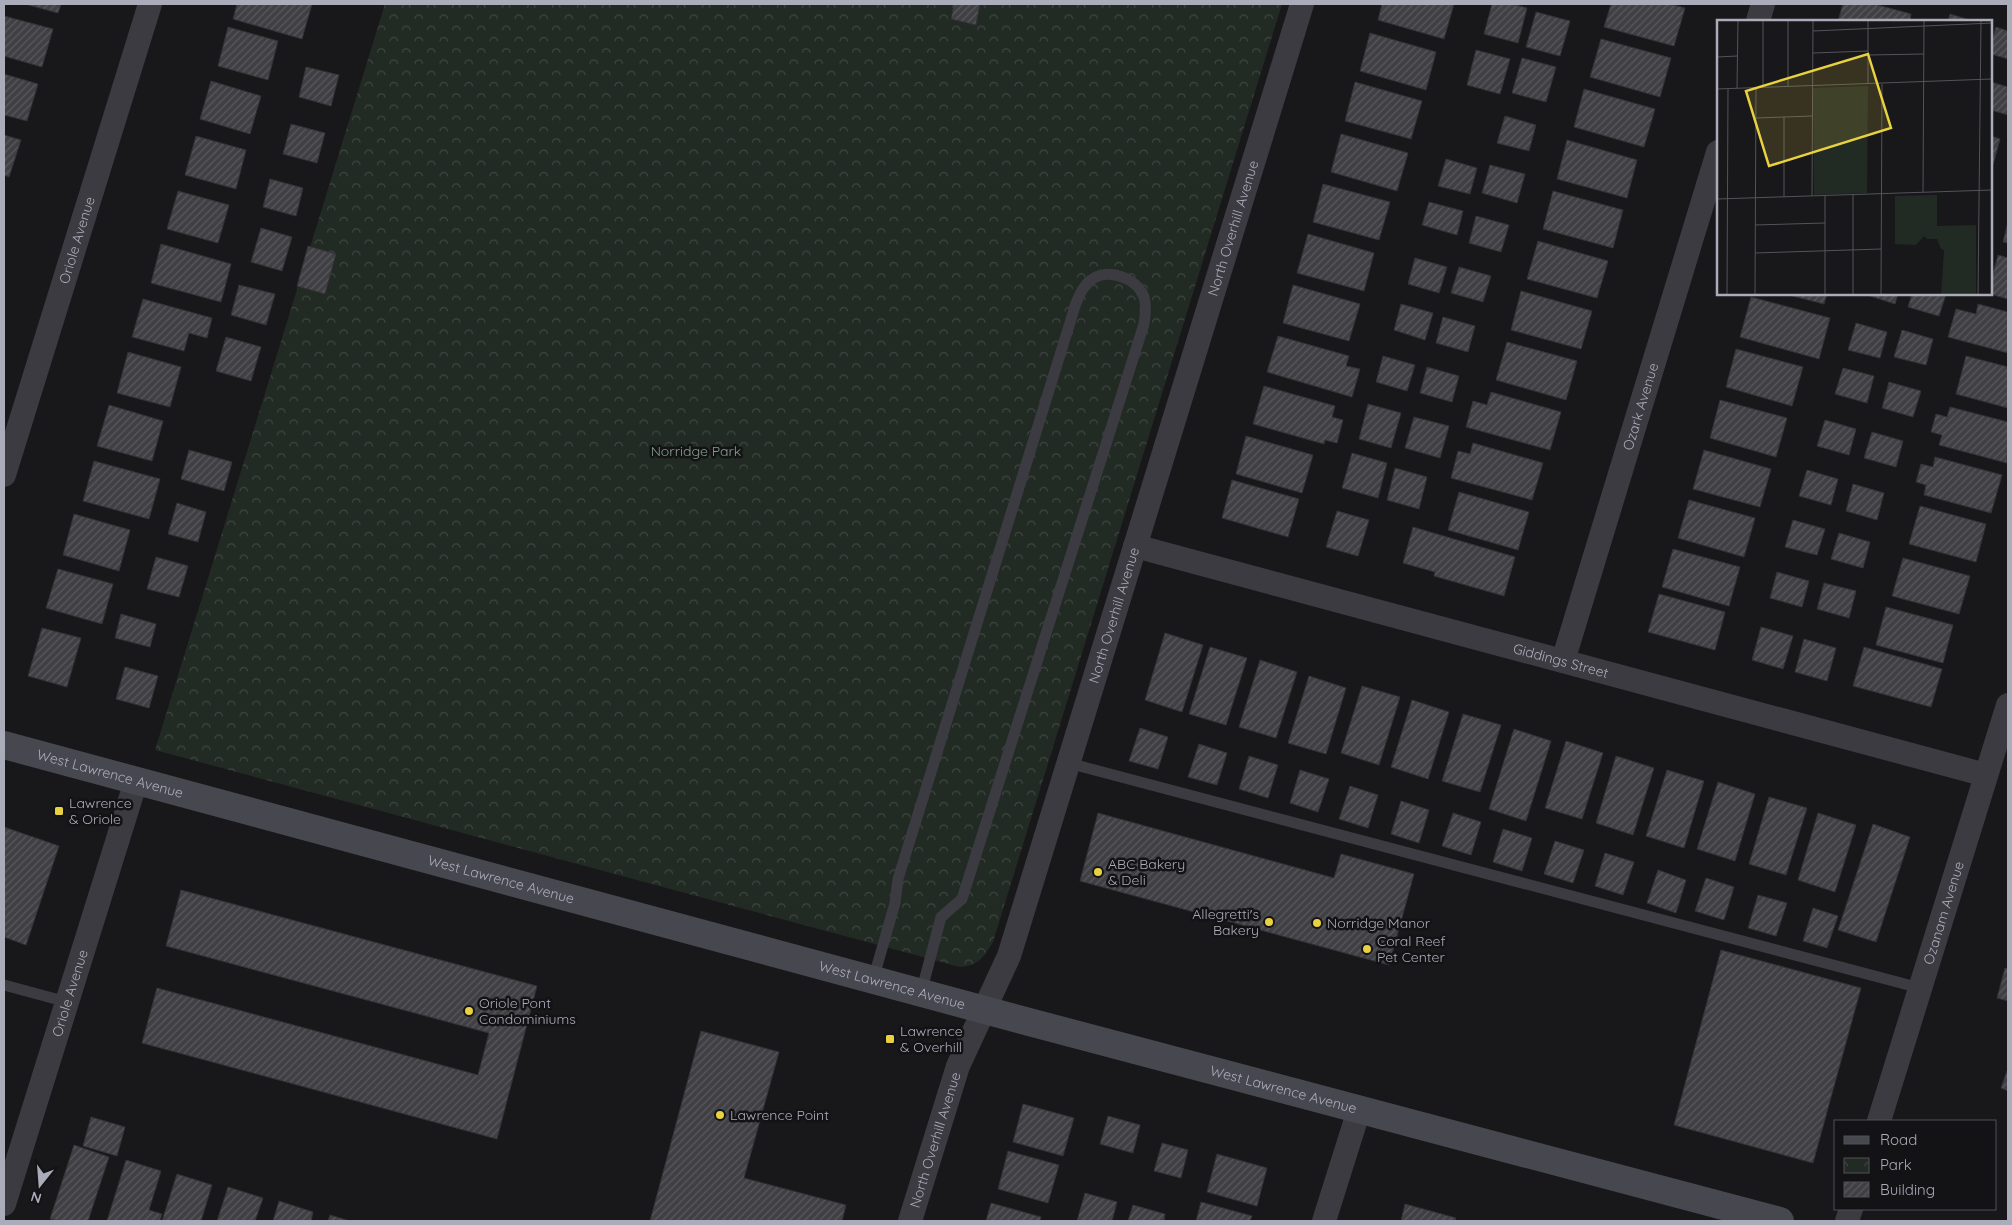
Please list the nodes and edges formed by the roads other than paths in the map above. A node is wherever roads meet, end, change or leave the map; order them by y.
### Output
1 (150, 4) edge
2 (1302, 4) edge
3 (1764, 4) edge
4 (1758, 20) edge
5 (1717, 155) edge
6 (4, 475) edge
7 (1135, 546) junction
8 (1563, 662) junction
9 (2008, 705) edge
10 (4, 745) edge
11 (1068, 763) junction
12 (1986, 775) junction
13 (136, 781) junction
14 (874, 980) junction
15 (4, 985) edge
16 (1920, 988) junction
17 (921, 993) junction
18 (67, 1002) junction
19 (984, 1010) junction
20 (1359, 1110) junction
21 (1878, 1120) edge
22 (4, 1202) edge
23 (1740, 1216) edge
24 (910, 1221) edge
25 (1324, 1221) edge
26 (1780, 1221) edge

1 - 6 street, Oriole Avenue
2 - 7 street, North Overhill Avenue
3 - 4 street
5 - 8 street, Ozark Avenue
7 - 8 street, Giddings Street
7 - 11 street, North Overhill Avenue
8 - 12 street, Giddings Street
9 - 12 street, Ozanam Avenue
10 - 13 main road, West Lawrence Avenue
11 - 16 lane
11 - 19 street, North Overhill Avenue
12 - 16 street, Ozanam Avenue
13 - 14 main road, West Lawrence Avenue
13 - 18 street, Oriole Avenue
14 - 17 main road, West Lawrence Avenue
14 - 17 lane
15 - 18 lane
16 - 21 street, Ozanam Avenue
17 - 19 main road, West Lawrence Avenue
18 - 22 street, Oriole Avenue
19 - 20 main road, West Lawrence Avenue
19 - 24 street, North Overhill Avenue
20 - 23 main road, West Lawrence Avenue
20 - 25 street
23 - 26 main road, West Lawrence Avenue

